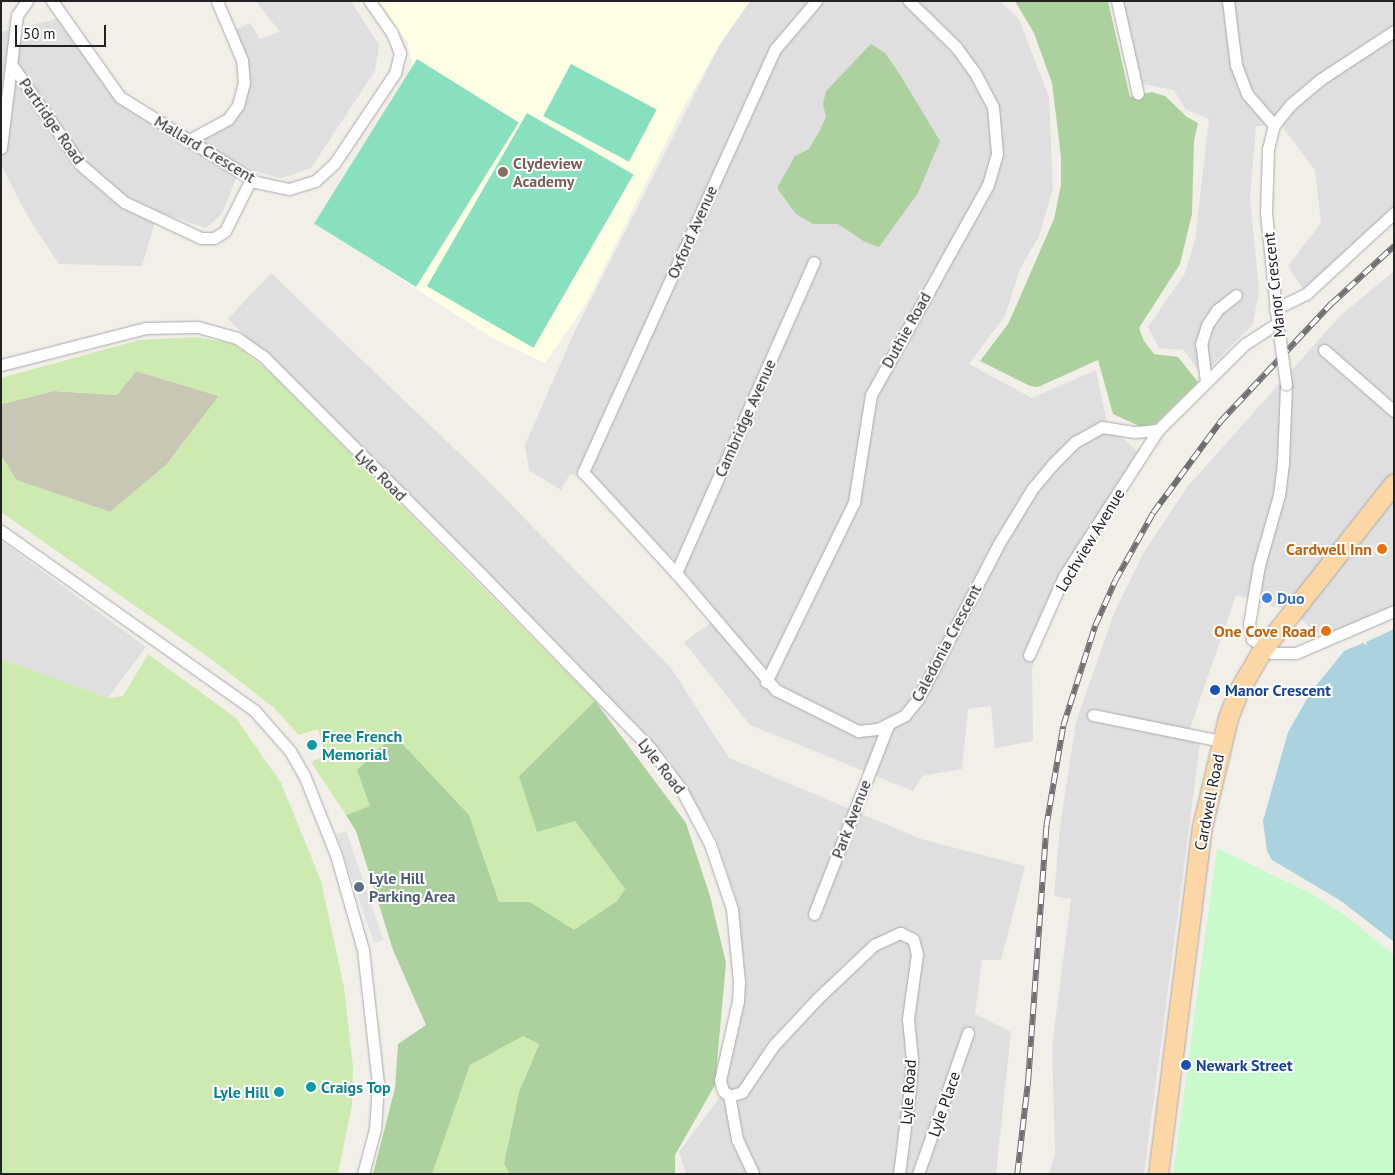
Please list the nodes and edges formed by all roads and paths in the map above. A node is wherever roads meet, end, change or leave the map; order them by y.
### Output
1 (27, 1) edge
2 (52, 1) edge
3 (217, 1) edge
4 (370, 1) edge
5 (816, 1) edge
6 (909, 1) edge
7 (1117, 1) edge
8 (1228, 1) edge
9 (1394, 31) edge
10 (12, 65) junction
11 (1138, 94) dead end
12 (1274, 125) junction
13 (189, 140) junction
14 (1, 148) edge
15 (252, 179) junction
16 (1394, 213) edge
17 (814, 262) dead end
18 (1236, 295) dead end
19 (1275, 309) junction
20 (1278, 328) junction
21 (1324, 350) dead end
22 (1, 365) edge
23 (1206, 382) junction
24 (1394, 411) edge
25 (1158, 430) junction
26 (584, 472) joint
27 (1394, 483) edge
28 (1, 531) edge
29 (676, 573) junction
30 (1394, 612) edge
31 (1262, 649) junction
32 (1029, 655) dead end
33 (766, 682) junction
34 (1093, 715) dead end
35 (888, 725) junction
36 (1221, 741) junction
37 (814, 914) dead end
38 (968, 1033) dead end
39 (730, 1095) junction
40 (364, 1174) edge
41 (753, 1174) edge
42 (899, 1174) edge
43 (918, 1174) edge
44 (1158, 1174) edge

1 - 10 street
2 - 13 street, Mallard Crescent
3 - 13 street
4 - 15 street, Mallard Crescent
5 - 26 street, Oxford Avenue
6 - 33 street, Duthie Road
7 - 11 street
8 - 12 street
9 - 12 street, Manor Crescent
10 - 14 street
10 - 15 street, Partridge Road
12 - 19 street, Manor Crescent
13 - 15 street, Mallard Crescent
16 - 19 street
17 - 29 street, Cambridge Avenue
18 - 23 street
19 - 20 street, Manor Crescent
20 - 23 street
20 - 31 street, Manor Crescent, bridge
21 - 24 street
22 - 39 street, Lyle Road
23 - 25 street
25 - 32 street, Lochview Avenue
25 - 35 street, Caledonia Crescent
26 - 29 street, Caledonia Crescent
27 - 31 main road, Cardwell Road
28 - 40 street
29 - 33 street, Caledonia Crescent
30 - 31 street
31 - 36 main road, Cardwell Road
33 - 35 street, Caledonia Crescent
34 - 36 street
35 - 37 street, Park Avenue
36 - 44 main road, Cardwell Road
38 - 43 street, Lyle Place
39 - 41 street
39 - 42 street, Lyle Road

